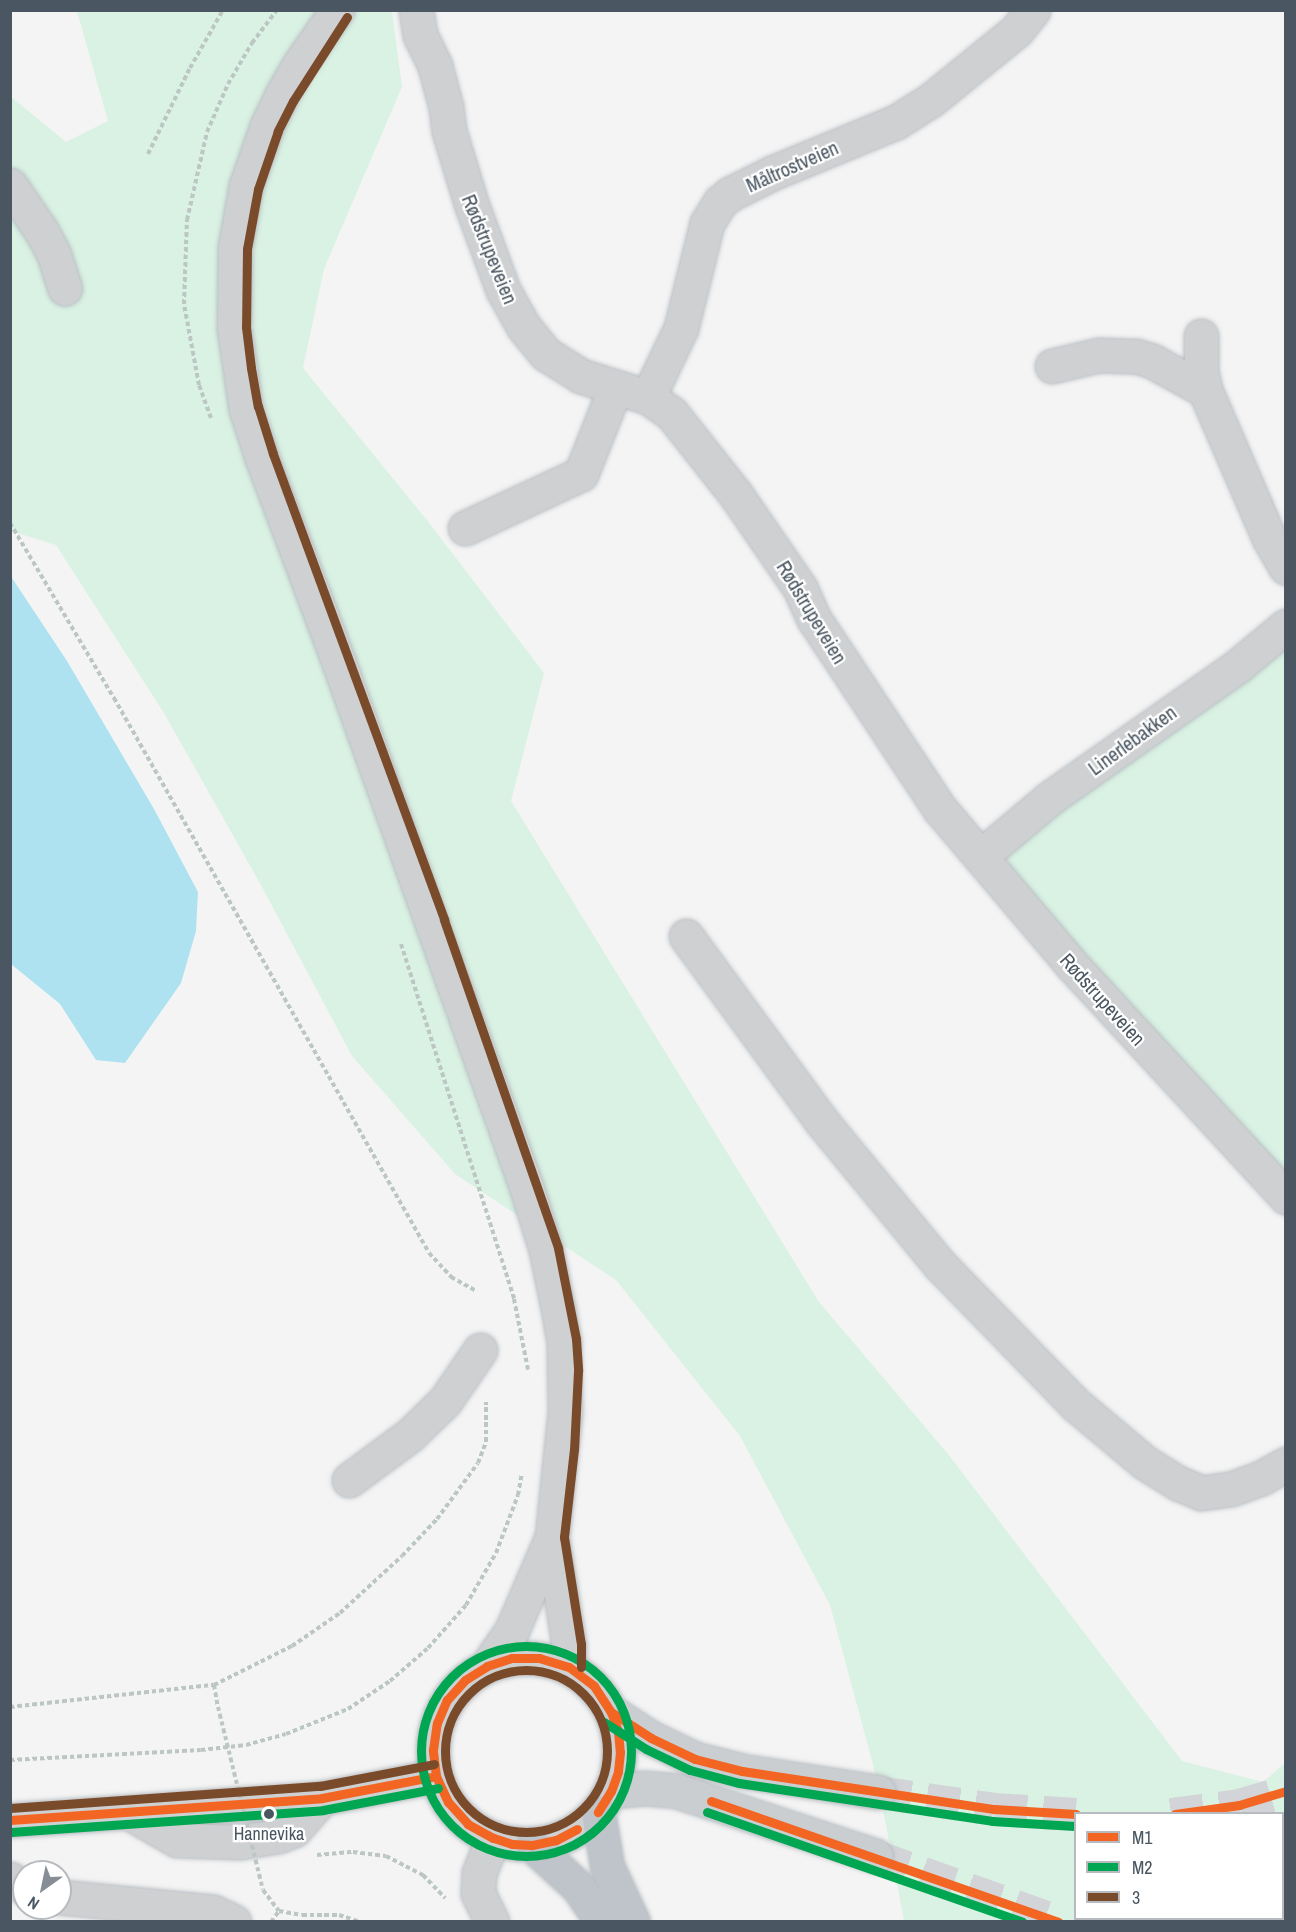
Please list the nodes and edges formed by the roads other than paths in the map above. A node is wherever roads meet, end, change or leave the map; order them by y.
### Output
1 (337, 10) edge
2 (416, 10) edge
3 (1033, 10) edge
4 (10, 185) edge
5 (65, 288) dead end
6 (1201, 336) dead end
7 (1052, 366) dead end
8 (615, 388) junction
9 (1205, 390) junction
10 (648, 397) junction
11 (465, 528) dead end
12 (1286, 568) edge
13 (1286, 626) edge
14 (981, 856) junction
15 (686, 936) dead end
16 (1286, 1197) edge
17 (480, 1350) road end
18 (1286, 1464) edge
19 (349, 1480) dead end
20 (552, 1537) junction
21 (487, 1666) junction
22 (568, 1667) junction
23 (611, 1712) junction
24 (436, 1776) junction
25 (878, 1792) tunnel mouth
26 (604, 1802) junction
27 (10, 1820) edge
28 (493, 1838) junction
29 (532, 1845) junction
30 (876, 1856) tunnel mouth
31 (72, 1898) edge
32 (234, 1922) edge
33 (492, 1922) edge
34 (602, 1922) edge
35 (633, 1922) edge

1 - 20 street
2 - 8 street, Rødstrupeveien
3 - 10 street, Måltrostveien
4 - 5 street
6 - 9 street
7 - 9 street
8 - 10 street, Rødstrupeveien
8 - 11 street
9 - 12 street
10 - 14 street, Rødstrupeveien
13 - 14 street, Linerlebakken
14 - 16 street, Rødstrupeveien
15 - 18 street
17 - 19 street
20 - 21 street
20 - 22 street
21 - 22 street
21 - 24 street
22 - 23 street
23 - 25 main road
23 - 26 street
24 - 27 street
24 - 28 street
26 - 29 street
26 - 30 main road
26 - 35 highway
28 - 29 street
28 - 33 street
29 - 34 highway
31 - 32 street

